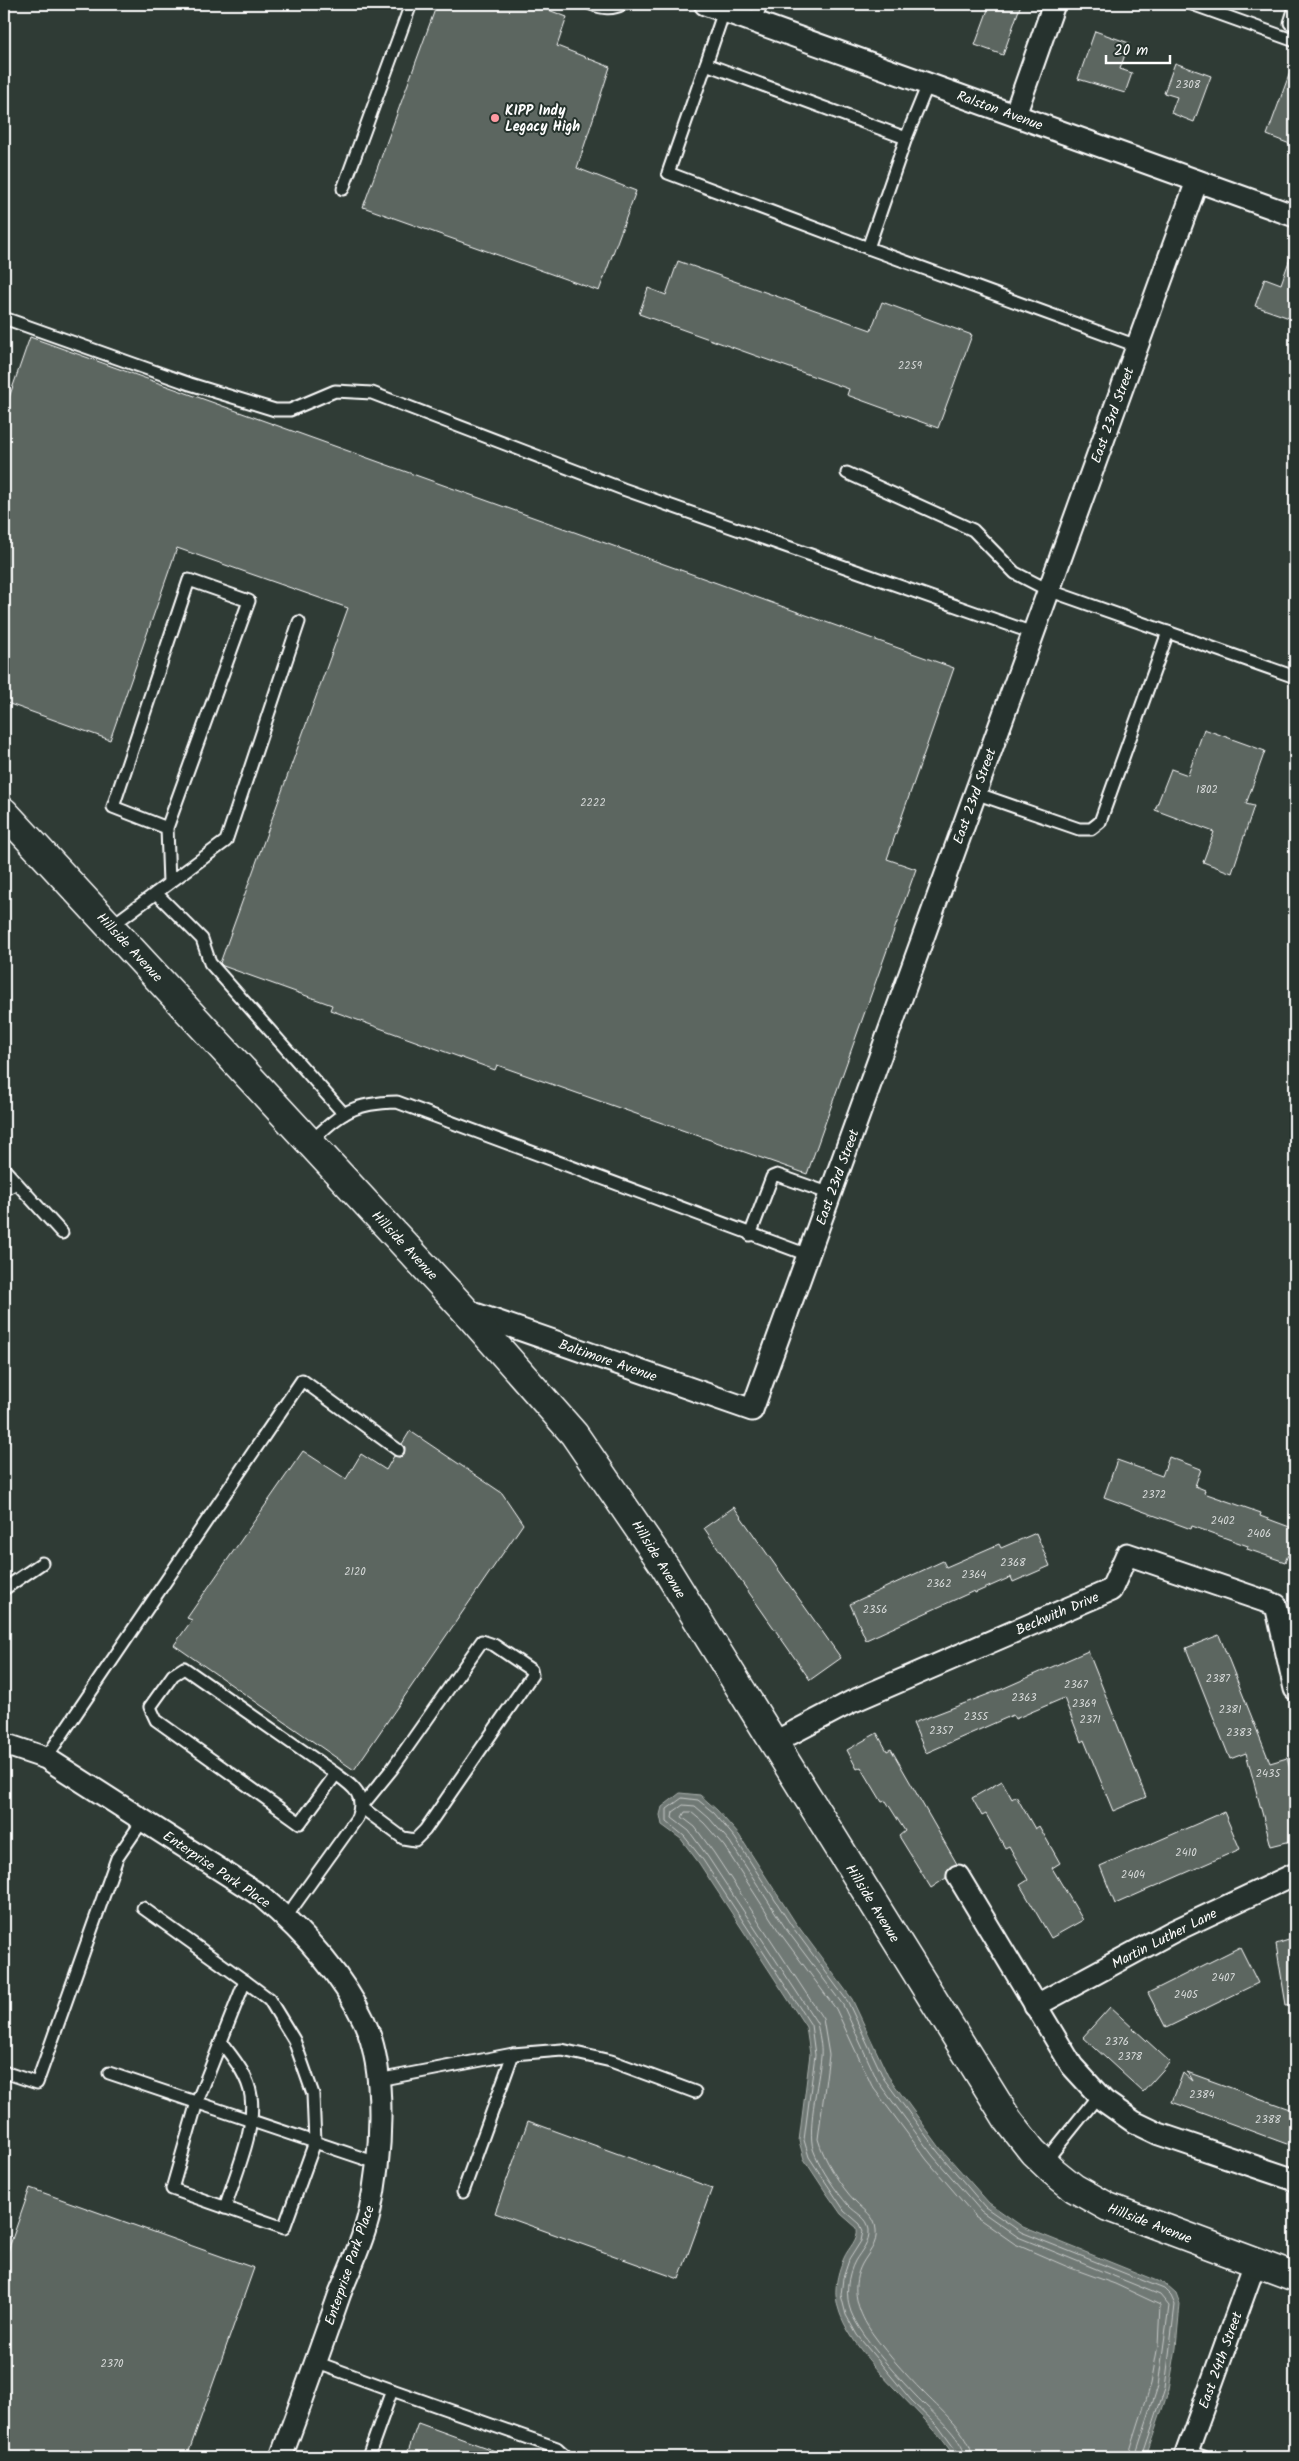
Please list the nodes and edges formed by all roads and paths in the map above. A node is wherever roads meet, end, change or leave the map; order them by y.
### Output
1 (411, 4) edge
2 (591, 4) edge
3 (623, 4) edge
4 (1054, 4) edge
5 (1192, 4) edge
6 (714, 7) edge
7 (1295, 7) edge
8 (758, 13) edge
9 (1290, 23) dead end
10 (1295, 41) edge
11 (706, 64) junction
12 (928, 84) junction
13 (1015, 115) junction
14 (906, 138) junction
15 (1197, 181) junction
16 (343, 189) dead end
17 (1295, 216) edge
18 (868, 248) junction
19 (4, 318) edge
20 (1137, 346) junction
21 (847, 473) dead end
22 (1048, 590) junction
23 (299, 622) dead end
24 (1168, 632) junction
25 (1033, 633) junction
26 (1295, 677) edge
27 (975, 793) junction
28 (4, 812) edge
29 (167, 828) junction
30 (170, 883) junction
31 (156, 893) junction
32 (110, 926) junction
33 (344, 1114) junction
34 (310, 1142) junction
35 (4, 1169) edge
36 (16, 1184) junction
37 (4, 1190) edge
38 (831, 1194) junction
39 (62, 1233) dead end
40 (750, 1235) junction
41 (808, 1255) junction
42 (464, 1310) junction
43 (752, 1410) joint
44 (398, 1450) dead end
45 (42, 1563) dead end
46 (4, 1588) edge
47 (1295, 1689) edge
48 (773, 1743) junction
49 (4, 1744) edge
50 (46, 1758) junction
51 (336, 1774) junction
52 (361, 1807) junction
53 (143, 1820) junction
54 (1295, 1874) edge
55 (958, 1876) dead end
56 (144, 1908) dead end
57 (286, 1917) junction
58 (244, 1981) junction
59 (1035, 2006) junction
60 (221, 2042) junction
61 (513, 2054) junction
62 (4, 2072) edge
63 (109, 2073) dead end
64 (378, 2080) junction
65 (695, 2092) dead end
66 (1098, 2096) junction
67 (197, 2102) junction
68 (252, 2121) junction
69 (315, 2142) junction
70 (377, 2162) junction
71 (1044, 2163) junction
72 (1295, 2180) edge
73 (463, 2192) dead end
74 (226, 2208) junction
75 (1255, 2263) junction
76 (1295, 2277) edge
77 (316, 2362) junction
78 (392, 2390) junction
79 (1192, 2455) edge
80 (281, 2457) edge
81 (368, 2457) edge
82 (567, 2457) edge

1 - 16 lane
2 - 3 lane
4 - 13 street
5 - 10 lane
6 - 8 street, Ralston Avenue
6 - 11 lane
7 - 9 lane
8 - 12 street, Ralston Avenue
11 - 14 lane
11 - 18 lane
12 - 13 street, Ralston Avenue
12 - 14 lane
13 - 15 street, Ralston Avenue
14 - 18 lane
15 - 17 street, Ralston Avenue
15 - 20 street, East 23rd Street
18 - 20 lane
19 - 25 lane
20 - 22 street, East 23rd Street
21 - 22 lane
22 - 24 lane
22 - 25 street, East 23rd Street
23 - 30 lane
24 - 26 lane
24 - 27 lane
25 - 27 street, East 23rd Street
27 - 38 street, East 23rd Street
28 - 32 street, Hillside Avenue
29 - 29 lane
29 - 30 lane
30 - 31 lane
31 - 32 lane
31 - 33 lane
32 - 34 street, Hillside Avenue
33 - 34 lane
33 - 40 lane
34 - 42 street, Hillside Avenue
35 - 36 lane
36 - 37 lane
36 - 39 lane
38 - 40 lane
38 - 41 street, East 23rd Street
40 - 41 lane
41 - 43 street, East 23rd Street
42 - 43 street, Baltimore Avenue
42 - 48 street, Hillside Avenue
44 - 50 lane
45 - 46 lane
47 - 48 street, Beckwith Drive
48 - 71 street, Hillside Avenue
49 - 50 street, Enterprise Park Place
50 - 53 street, Enterprise Park Place
51 - 51 lane
51 - 52 lane
52 - 52 lane
52 - 57 lane
53 - 57 street, Enterprise Park Place
53 - 62 lane
54 - 59 street, Martin Luther Lane
55 - 59 street
56 - 58 lane
57 - 64 street, Enterprise Park Place
58 - 60 lane
58 - 69 lane
59 - 66 street
60 - 67 lane
60 - 68 lane
61 - 64 lane
61 - 65 lane
61 - 73 lane
63 - 67 lane
64 - 70 street, Enterprise Park Place
66 - 71 lane
66 - 72 street
67 - 68 lane
67 - 74 lane
68 - 69 lane
68 - 74 lane
69 - 70 lane
69 - 74 lane
70 - 77 street, Enterprise Park Place
71 - 75 street, Hillside Avenue
75 - 76 street, Hillside Avenue
75 - 79 street, East 24th Street
77 - 78 lane
77 - 80 street, Enterprise Park Place
78 - 81 lane
78 - 82 lane

